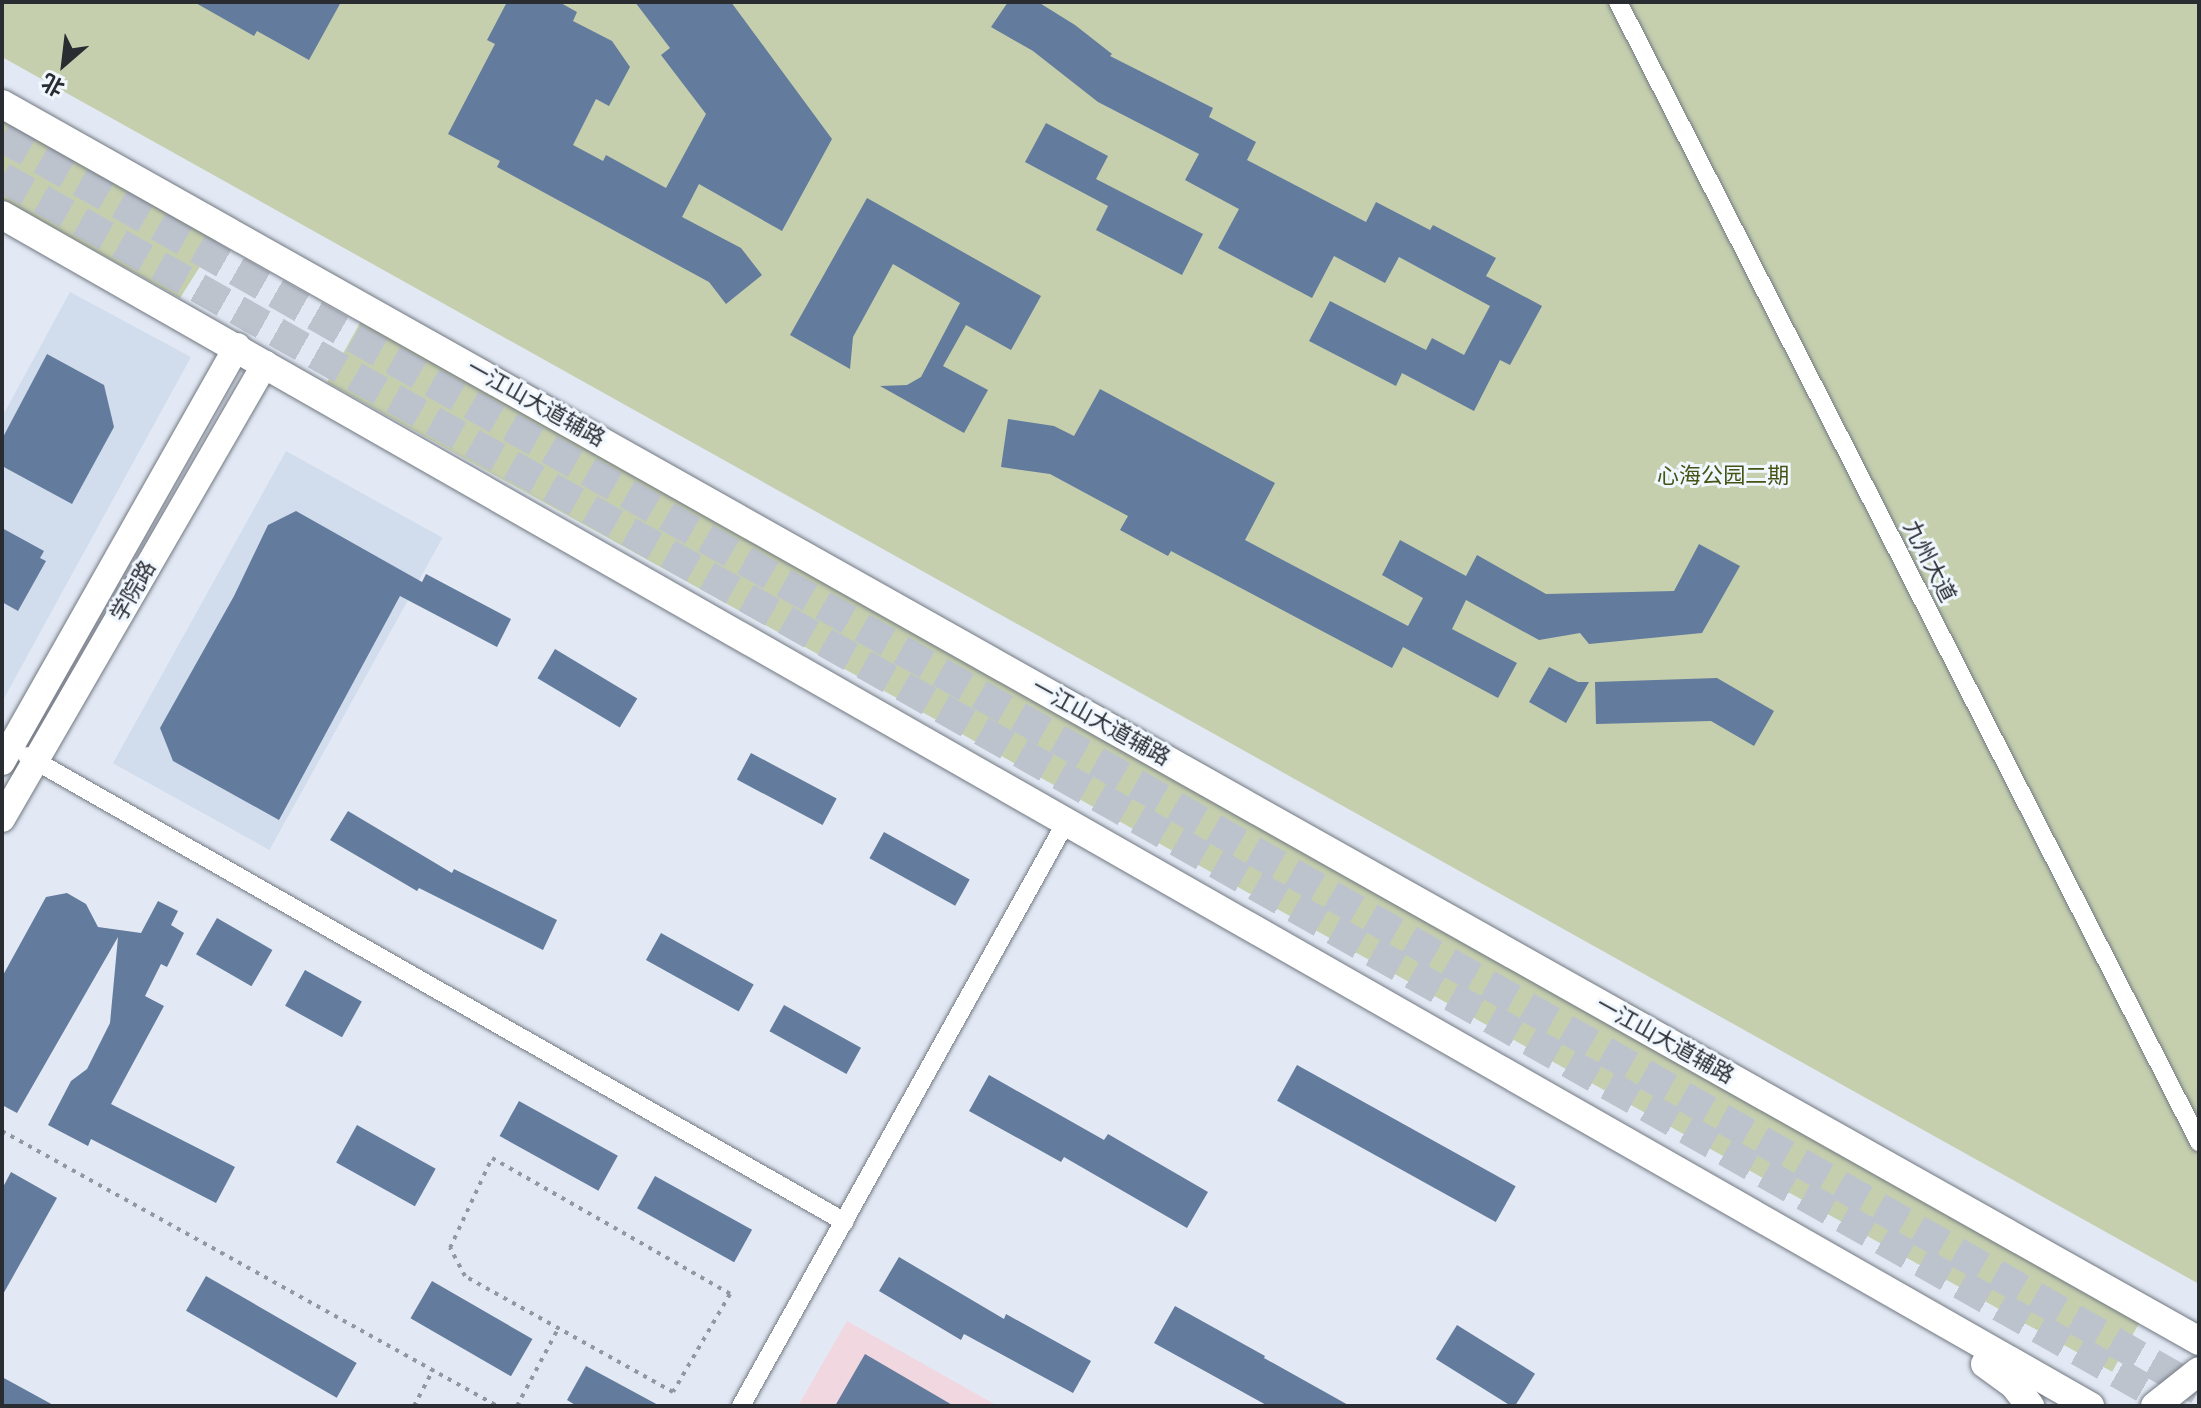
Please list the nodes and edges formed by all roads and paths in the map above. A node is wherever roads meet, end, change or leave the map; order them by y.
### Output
1 (1618, 2) edge
2 (2, 104) edge
3 (2, 215) edge
4 (237, 346) junction
5 (265, 364) junction
6 (5, 750) edge
7 (35, 761) junction
8 (2, 819) edge
9 (1066, 822) junction
10 (2, 1131) edge
11 (2199, 1142) edge
12 (845, 1222) junction
13 (1780, 1231) junction
14 (559, 1327) junction
15 (2199, 1341) edge
16 (433, 1370) junction
17 (2199, 1371) edge
18 (414, 1406) edge
19 (497, 1406) edge
20 (517, 1406) edge
21 (741, 1406) edge
22 (2030, 1406) edge
23 (2090, 1406) edge
24 (2155, 1406) edge

1 - 11 street, 九州大道
2 - 15 main road, 一江山大道辅路
3 - 4 main road
4 - 5 main road
4 - 6 main road, 学院路
5 - 7 main road, 学院路
5 - 9 main road
6 - 7 street
7 - 8 main road, 学院路
7 - 12 street
9 - 12 street
9 - 13 main road
10 - 16 path
12 - 21 street
13 - 22 main road
13 - 23 main road
14 - 14 path
14 - 20 path
16 - 18 path
16 - 19 path
17 - 24 main road

